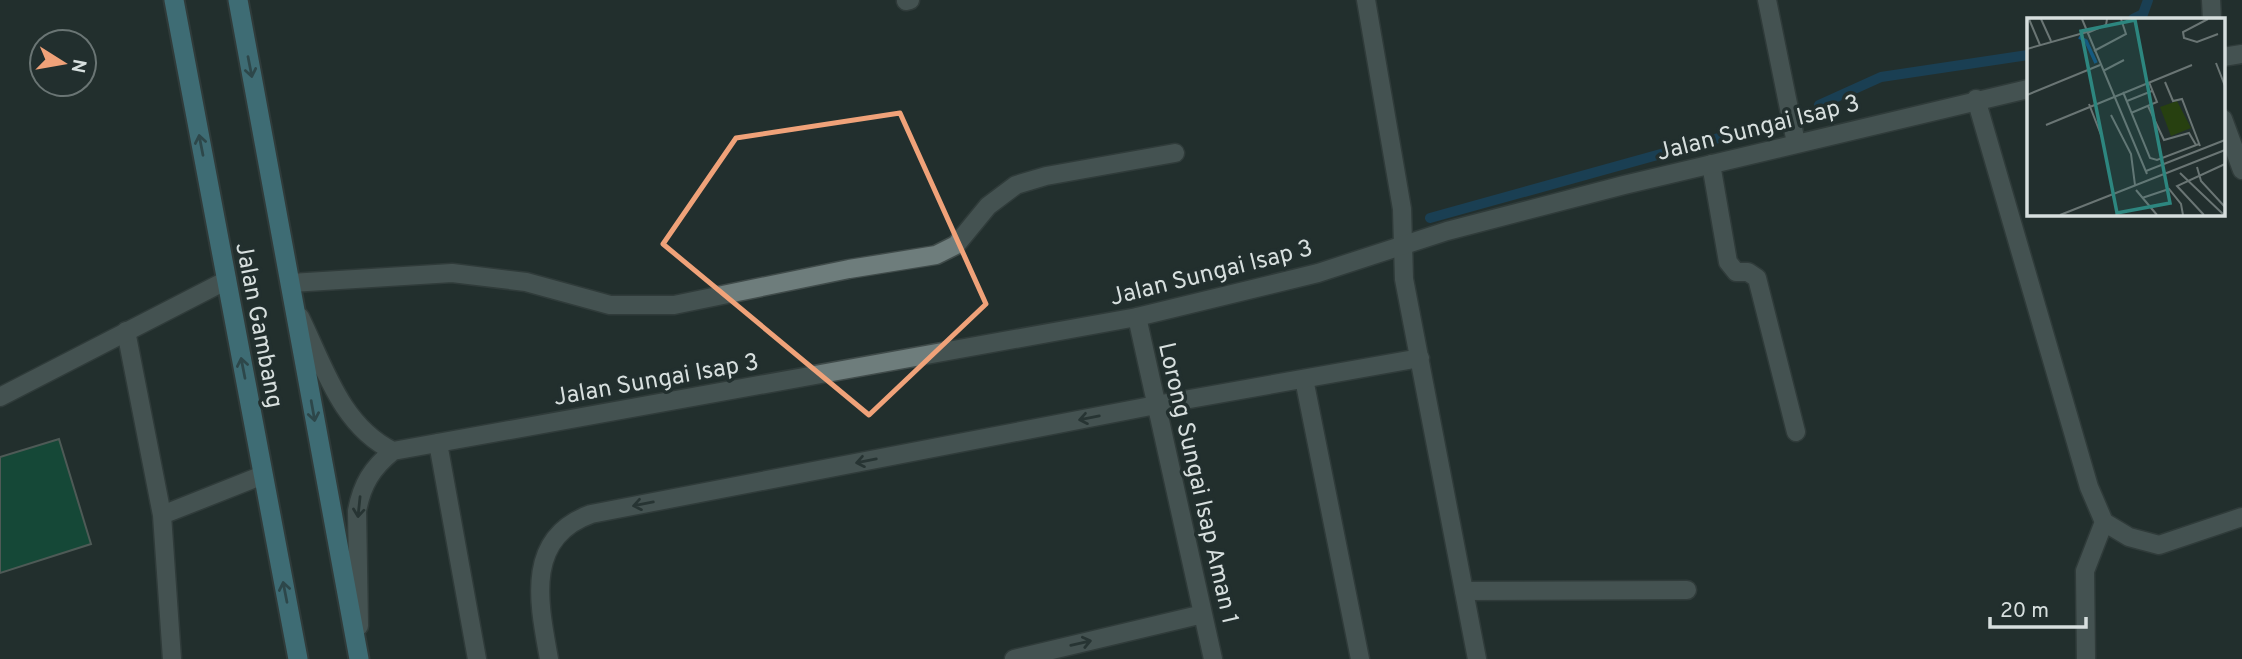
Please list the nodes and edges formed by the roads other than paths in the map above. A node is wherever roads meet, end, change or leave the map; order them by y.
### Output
1 (174, 0) edge
2 (238, 0) edge
3 (1366, 0) edge
4 (1767, 0) edge
5 (2211, 0) edge
6 (2212, 18) edge
7 (2242, 54) edge
8 (2224, 57) edge
9 (2027, 89) edge
10 (1976, 99) junction
11 (2224, 123) edge
12 (1796, 143) junction
13 (1175, 153) dead end
14 (1711, 163) junction
15 (2242, 170) edge
16 (1403, 246) junction
17 (227, 280) junction
18 (291, 283) junction
19 (294, 305) junction
20 (1137, 317) junction
21 (126, 331) junction
22 (1420, 358) junction
23 (1304, 379) junction
24 (0, 397) edge
25 (1156, 405) junction
26 (1796, 432) dead end
27 (438, 443) junction
28 (393, 451) junction
29 (263, 475) junction
30 (162, 515) junction
31 (2242, 517) edge
32 (2105, 522) junction
33 (1687, 590) dead end
34 (1464, 591) junction
35 (1203, 614) junction
36 (359, 658) edge
37 (172, 659) edge
38 (298, 659) edge
39 (477, 659) edge
40 (549, 659) edge
41 (1014, 659) edge
42 (1213, 659) edge
43 (1360, 659) edge
44 (1477, 659) edge
45 (2086, 659) edge

17 -> 1 highway, Jalan Gambang
2 -> 18 highway, Jalan Gambang
3 - 16 street
4 - 12 street
5 - 6 street
7 - 8 street
9 - 10 street, Jalan Sungai Isap 3
10 - 12 street, Jalan Sungai Isap 3
10 - 32 street
11 - 15 street
12 - 14 street, Jalan Sungai Isap 3
13 - 18 street
14 - 16 street, Jalan Sungai Isap 3
14 - 26 street
16 - 20 street, Jalan Sungai Isap 3
16 - 22 street
17 - 21 street
29 -> 17 highway, Jalan Gambang
18 - 19 highway, Jalan Gambang
19 - 28 street
19 -> 36 highway, Jalan Gambang
20 - 25 street, Lorong Sungai Isap Aman 1
20 - 27 street, Jalan Sungai Isap 3
21 - 24 street
21 - 30 street
22 - 23 street
22 - 34 street
23 - 25 street
23 - 43 street
25 - 35 street, Lorong Sungai Isap Aman 1
25 -> 40 street
27 - 28 street, Jalan Sungai Isap 3
27 - 39 street
28 -> 36 street
29 - 30 street
38 -> 29 highway, Jalan Gambang
30 - 37 street
31 - 32 street
32 - 45 street
33 - 34 street
34 - 44 street
41 -> 35 street
35 - 42 street, Lorong Sungai Isap Aman 1

